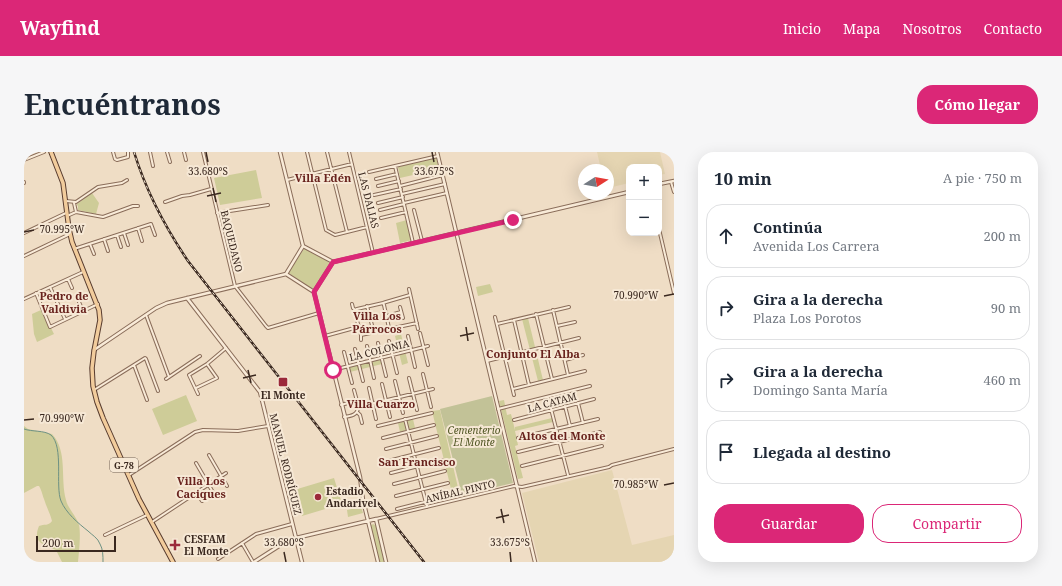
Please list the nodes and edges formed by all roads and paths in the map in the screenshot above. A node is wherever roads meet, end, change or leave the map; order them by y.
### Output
1 (44, 152) edge
2 (51, 152) edge
3 (113, 152) edge
4 (128, 152) edge
5 (150, 152) edge
6 (167, 152) edge
7 (184, 152) edge
8 (203, 152) edge
9 (280, 152) edge
10 (306, 152) edge
11 (327, 152) edge
12 (349, 152) edge
13 (437, 152) edge
14 (438, 156) junction
15 (24, 160) edge
16 (186, 160) dead end
17 (170, 162) dead end
18 (352, 164) junction
19 (153, 166) dead end
20 (396, 166) junction
21 (331, 169) junction
22 (369, 172) dead end
23 (312, 174) junction
24 (397, 174) junction
25 (443, 175) junction
26 (376, 179) dead end
27 (127, 180) dead end
28 (287, 180) junction
29 (399, 181) junction
30 (673, 181) edge
31 (662, 183) edge
32 (445, 184) junction
33 (378, 186) dead end
34 (400, 186) junction
35 (211, 189) junction
36 (401, 189) junction
37 (674, 192) edge
38 (447, 193) junction
39 (626, 193) edge
40 (374, 195) dead end
41 (402, 195) junction
42 (66, 201) junction
43 (74, 202) junction
44 (165, 202) dead end
45 (378, 203) dead end
46 (404, 204) junction
47 (268, 205) dead end
48 (138, 206) dead end
49 (380, 210) dead end
50 (414, 210) dead end
51 (76, 212) junction
52 (406, 212) junction
53 (217, 213) junction
54 (67, 214) junction
55 (381, 218) dead end
56 (138, 228) junction
57 (367, 228) junction
58 (347, 232) junction
59 (24, 233) edge
60 (124, 233) junction
61 (456, 233) junction
62 (70, 234) junction
63 (117, 235) junction
64 (155, 235) dead end
65 (661, 236) edge
66 (104, 239) junction
67 (142, 241) dead end
68 (422, 241) junction
69 (413, 243) junction
70 (90, 244) junction
71 (128, 245) dead end
72 (303, 246) junction
73 (121, 247) dead end
74 (74, 249) junction
75 (108, 251) dead end
76 (373, 252) junction
77 (94, 254) dead end
78 (24, 256) edge
79 (333, 262) junction
80 (84, 272) junction
81 (286, 274) junction
82 (68, 279) junction
83 (235, 286) junction
84 (50, 287) junction
85 (72, 288) dead end
86 (409, 289) dead end
87 (314, 292) junction
88 (36, 293) junction
89 (674, 293) edge
90 (410, 295) junction
91 (187, 298) junction
92 (24, 299) edge
93 (79, 302) dead end
94 (383, 303) junction
95 (98, 304) junction
96 (352, 304) dead end
97 (368, 306) junction
98 (400, 307) dead end
99 (569, 307) dead end
100 (355, 310) junction
101 (553, 310) junction
102 (83, 311) junction
103 (401, 312) junction
104 (319, 313) junction
105 (536, 314) junction
106 (146, 315) junction
107 (387, 316) junction
108 (495, 317) dead end
109 (403, 318) dead end
110 (65, 319) junction
111 (514, 320) junction
112 (575, 322) dead end
113 (417, 323) junction
114 (497, 324) junction
115 (557, 326) junction
116 (358, 328) junction
117 (390, 328) junction
118 (418, 328) dead end
119 (374, 332) junction
120 (420, 333) dead end
121 (361, 335) junction
122 (325, 336) junction
123 (408, 336) dead end
124 (579, 338) dead end
125 (96, 340) junction
126 (361, 340) dead end
127 (389, 341) dead end
128 (378, 343) dead end
129 (561, 343) junction
130 (103, 344) junction
131 (367, 346) dead end
132 (428, 346) dead end
133 (423, 347) junction
134 (544, 347) junction
135 (226, 348) junction
136 (355, 349) dead end
137 (94, 350) junction
138 (411, 350) junction
139 (344, 352) dead end
140 (521, 352) junction
141 (392, 354) junction
142 (583, 355) dead end
143 (200, 356) dead end
144 (505, 356) junction
145 (381, 357) junction
146 (370, 360) junction
147 (564, 360) junction
148 (487, 361) junction
149 (359, 363) junction
150 (207, 364) junction
151 (134, 365) junction
152 (428, 365) dead end
153 (348, 366) junction
154 (415, 368) dead end
155 (333, 370) junction
156 (585, 371) dead end
157 (397, 373) dead end
158 (423, 374) dead end
159 (568, 375) junction
160 (386, 376) dead end
161 (169, 377) junction
162 (374, 378) dead end
163 (409, 378) dead end
164 (166, 379) dead end
165 (552, 379) junction
166 (363, 381) dead end
167 (395, 381) dead end
168 (352, 383) dead end
169 (382, 384) dead end
170 (529, 385) junction
171 (590, 386) dead end
172 (196, 388) junction
173 (369, 388) dead end
174 (433, 389) dead end
175 (513, 389) junction
176 (94, 390) junction
177 (354, 390) dead end
178 (158, 391) dead end
179 (427, 391) junction
180 (198, 394) dead end
181 (413, 394) junction
182 (514, 395) dead end
183 (399, 397) junction
184 (548, 397) junction
185 (594, 399) dead end
186 (146, 400) dead end
187 (386, 400) junction
188 (578, 403) junction
189 (356, 404) junction
190 (372, 404) junction
191 (341, 405) junction
192 (565, 406) junction
193 (358, 407) junction
194 (431, 407) dead end
195 (498, 409) junction
196 (417, 410) dead end
197 (552, 410) junction
198 (357, 412) junction
199 (403, 413) dead end
200 (432, 413) dead end
201 (390, 416) dead end
202 (344, 417) junction
203 (376, 419) dead end
204 (405, 419) junction
205 (598, 419) dead end
206 (514, 420) dead end
207 (362, 423) dead end
208 (582, 423) junction
209 (434, 425) dead end
210 (268, 426) junction
211 (378, 426) dead end
212 (570, 426) junction
213 (557, 429) junction
214 (408, 432) junction
215 (600, 432) dead end
216 (436, 436) dead end
217 (383, 438) dead end
218 (518, 438) dead end
219 (560, 442) junction
220 (411, 443) junction
221 (602, 446) dead end
222 (439, 448) dead end
223 (386, 449) dead end
224 (674, 449) edge
225 (518, 452) dead end
226 (414, 454) junction
227 (208, 455) dead end
228 (563, 456) junction
229 (442, 460) dead end
230 (388, 461) dead end
231 (196, 463) dead end
232 (416, 466) junction
233 (522, 466) dead end
234 (445, 471) dead end
235 (226, 473) dead end
236 (390, 473) dead end
237 (128, 476) junction
238 (221, 476) junction
239 (568, 476) junction
240 (419, 478) junction
241 (448, 483) dead end
242 (208, 484) junction
243 (394, 484) dead end
244 (227, 486) dead end
245 (517, 486) junction
246 (422, 489) junction
247 (196, 492) junction
248 (214, 494) dead end
249 (452, 495) dead end
250 (396, 496) dead end
251 (202, 501) dead end
252 (425, 502) junction
253 (427, 507) junction
254 (398, 508) dead end
255 (147, 515) junction
256 (376, 519) junction
257 (368, 521) junction
258 (151, 522) junction
259 (292, 524) junction
260 (105, 535) dead end
261 (296, 538) junction
262 (242, 543) junction
263 (24, 556) edge
264 (218, 559) dead end
265 (30, 562) edge
266 (173, 562) edge
267 (254, 562) edge
268 (302, 562) edge
269 (378, 562) edge
270 (386, 562) edge
271 (535, 562) edge

1 - 15 street
2 - 42 main road, G-78
3 - 4 street
5 - 19 street
6 - 17 street
7 - 16 street
8 - 35 street, BAQUEDANO
9 - 28 street
10 - 23 street
11 - 21 street
12 - 18 street, LAS DALIAS
13 - 14 street
14 - 20 street
14 - 25 street
18 - 21 street
18 - 57 street, LAS DALIAS
20 - 22 street
20 - 24 street
21 - 23 street
21 - 58 street
23 - 28 street
23 - 58 street
24 - 26 street
24 - 29 street
25 - 32 street
25 - 34 street
27 - 43 street
28 - 72 street
29 - 33 street
29 - 34 street
30 - 31 street
30 - 37 street
32 - 38 street
32 - 41 street
34 - 36 street
35 - 44 street
35 - 53 street, BAQUEDANO
36 - 40 street
36 - 41 street
38 - 46 street
38 - 61 street
39 - 61 street
41 - 45 street
41 - 46 street
42 - 43 street
42 - 54 main road, G-78
43 - 51 street
46 - 49 street
46 - 52 street
47 - 53 street
48 - 51 street
50 - 68 street
51 - 54 street
52 - 55 street
52 - 69 street
53 - 83 street, BAQUEDANO
54 - 59 street
54 - 62 main road, G-78
56 - 60 street
56 - 64 street
56 - 67 street
57 - 58 street
57 - 76 street, LAS DALIAS
60 - 63 street
60 - 71 street
61 - 68 street
61 - 148 street
62 - 74 main road, G-78
62 - 78 street
63 - 66 street
63 - 73 street
65 - 89 street
66 - 70 street
66 - 75 street
68 - 69 street
69 - 76 street
70 - 74 street
70 - 77 street
72 - 79 street
72 - 81 street
74 - 80 main road, G-78
76 - 79 street
79 - 87 street
80 - 82 street
80 - 95 main road, G-78
81 - 83 street
81 - 87 street
82 - 84 street
82 - 85 street
83 - 91 street
83 - 104 street
84 - 88 street
84 - 110 street
86 - 90 street
87 - 104 street
88 - 92 street
88 - 110 street
90 - 94 street
90 - 113 street
91 - 106 street
91 - 135 street, MANUEL RODRÍGUEZ
93 - 102 street
94 - 97 street
94 - 107 street
95 - 102 street
95 - 125 main road, G-78
96 - 100 street
97 - 100 street
97 - 119 street
98 - 103 street
99 - 101 street
100 - 116 street
101 - 105 street
101 - 115 street
102 - 110 street
103 - 107 street
103 - 109 street
104 - 122 street
105 - 111 street
105 - 134 street
106 - 130 street
106 - 161 street
107 - 117 street
108 - 114 street
111 - 114 street
111 - 140 street
112 - 115 street
113 - 117 street
113 - 118 street
114 - 144 street
115 - 129 street
116 - 121 street
116 - 122 street
117 - 119 street
119 - 121 street
120 - 133 street
121 - 126 street
122 - 155 street
123 - 138 street
124 - 129 street
125 - 130 street
125 - 137 main road, G-78
127 - 141 street
128 - 145 street
129 - 134 street
129 - 147 street
130 - 137 street
131 - 146 street
132 - 133 street, LA COLONIA
133 - 138 street, LA COLONIA
133 - 152 street
134 - 140 street
134 - 165 street
135 - 150 street
135 - 210 street, MANUEL RODRÍGUEZ
136 - 149 street
137 - 176 main road, G-78
138 - 141 street, LA COLONIA
138 - 154 street
139 - 153 street
140 - 144 street
140 - 170 street
141 - 145 street, LA COLONIA
141 - 157 street
142 - 147 street
143 - 161 street
144 - 148 street
144 - 175 street
145 - 146 street, LA COLONIA
145 - 160 street
146 - 149 street, LA COLONIA
146 - 162 street
147 - 159 street
148 - 195 street
149 - 153 street, LA COLONIA
149 - 166 street
150 - 172 street
150 - 172 street
151 - 176 street
151 - 178 street
151 - 186 street
153 - 155 street, LA COLONIA
153 - 168 street
155 - 191 street
156 - 159 street
158 - 179 street
159 - 165 street
161 - 164 street
163 - 181 street
165 - 170 street
167 - 183 street
169 - 187 street
170 - 175 street
171 - 184 street
172 - 180 street
173 - 190 street
174 - 179 street
175 - 182 street
176 - 237 main road, G-78
177 - 189 street
179 - 181 street
179 - 194 street
181 - 183 street
181 - 196 street
183 - 187 street
183 - 199 street
184 - 195 street
184 - 197 street
185 - 188 street, LA CATAM
187 - 190 street
187 - 201 street
188 - 192 street, LA CATAM
188 - 208 street
189 - 191 street
189 - 193 street
190 - 193 street
190 - 203 street
191 - 202 street
192 - 197 street, LA CATAM
192 - 212 street
193 - 198 street
195 - 245 street
197 - 206 street, LA CATAM
197 - 213 street
198 - 202 street
198 - 207 street
200 - 204 street
202 - 257 street
204 - 211 street
204 - 214 street
205 - 208 street
208 - 212 street
209 - 214 street
210 - 237 street
210 - 259 street, MANUEL RODRÍGUEZ
212 - 213 street
213 - 218 street
213 - 219 street
214 - 217 street
214 - 220 street
215 - 219 street
216 - 220 street
219 - 225 street
219 - 228 street
220 - 223 street
220 - 226 street
221 - 228 street
222 - 226 street
224 - 239 street, ANÍBAL PINTO
226 - 230 street
226 - 232 street
227 - 238 street
228 - 233 street
228 - 239 street
229 - 232 street
231 - 242 street
232 - 236 street
232 - 240 street
234 - 240 street
235 - 238 street
237 - 255 main road, G-78
238 - 242 street
238 - 244 street
239 - 245 street, ANÍBAL PINTO
240 - 243 street
240 - 246 street
241 - 246 street
242 - 247 street
242 - 248 street
245 - 253 street, ANÍBAL PINTO
245 - 271 street
246 - 250 street
246 - 252 street
247 - 251 street
247 - 258 street
249 - 252 street, ANÍBAL PINTO
252 - 253 street
252 - 254 street, ANÍBAL PINTO
253 - 256 street, ANÍBAL PINTO
255 - 258 main road, G-78
255 - 260 street
256 - 257 street, ANÍBAL PINTO
256 - 270 street
257 - 261 street, ANÍBAL PINTO
257 - 269 street
258 - 266 main road, G-78
259 - 261 street, MANUEL RODRÍGUEZ
259 - 262 street
261 - 267 street, ANÍBAL PINTO
261 - 268 street, MANUEL RODRÍGUEZ
262 - 264 street
262 - 267 street
263 - 265 street

